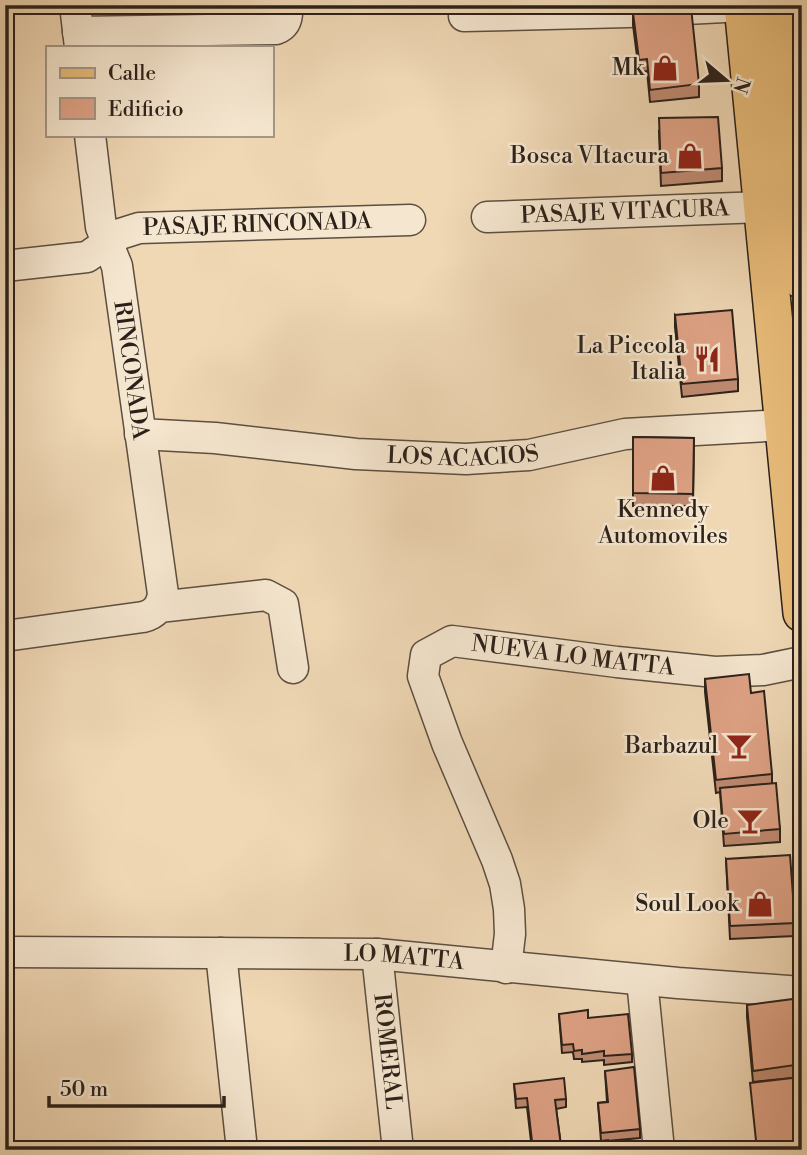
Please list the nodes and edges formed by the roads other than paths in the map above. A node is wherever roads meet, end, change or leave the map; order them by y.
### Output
1 (287, 5) edge
2 (754, 6) edge
3 (464, 16) dead end
4 (78, 28) edge
5 (90, 136) edge
6 (763, 207) junction
7 (487, 217) dead end
8 (410, 219) dead end
9 (107, 243) junction
10 (5, 266) edge
11 (802, 280) edge
12 (784, 425) junction
13 (140, 434) junction
14 (159, 607) junction
15 (802, 613) edge
16 (5, 636) edge
17 (802, 663) edge
18 (293, 668) dead end
19 (5, 952) edge
20 (221, 953) junction
21 (377, 954) junction
22 (506, 968) junction
23 (642, 980) junction
24 (802, 992) edge
25 (242, 1150) edge
26 (398, 1150) edge
27 (659, 1150) edge

1 - 4 street
2 - 3 street
2 - 6 main road
2 - 11 main road
5 - 9 street, RINCONADA
6 - 7 street, PASAJE VITACURA
6 - 12 main road
8 - 9 street, PASAJE RINCONADA
9 - 10 street, PASAJE RINCONADA
9 - 13 street, RINCONADA
12 - 13 street, LOS ACACIOS
12 - 15 main road
13 - 14 street, RINCONADA
14 - 16 street
14 - 18 street
17 - 22 street, NUEVA LO MATTA
19 - 20 street, LO MATTA
20 - 21 street, LO MATTA
20 - 25 street
21 - 22 street, LO MATTA
21 - 26 street, ROMERAL
22 - 23 street, LO MATTA
23 - 24 street, LO MATTA
23 - 27 street

